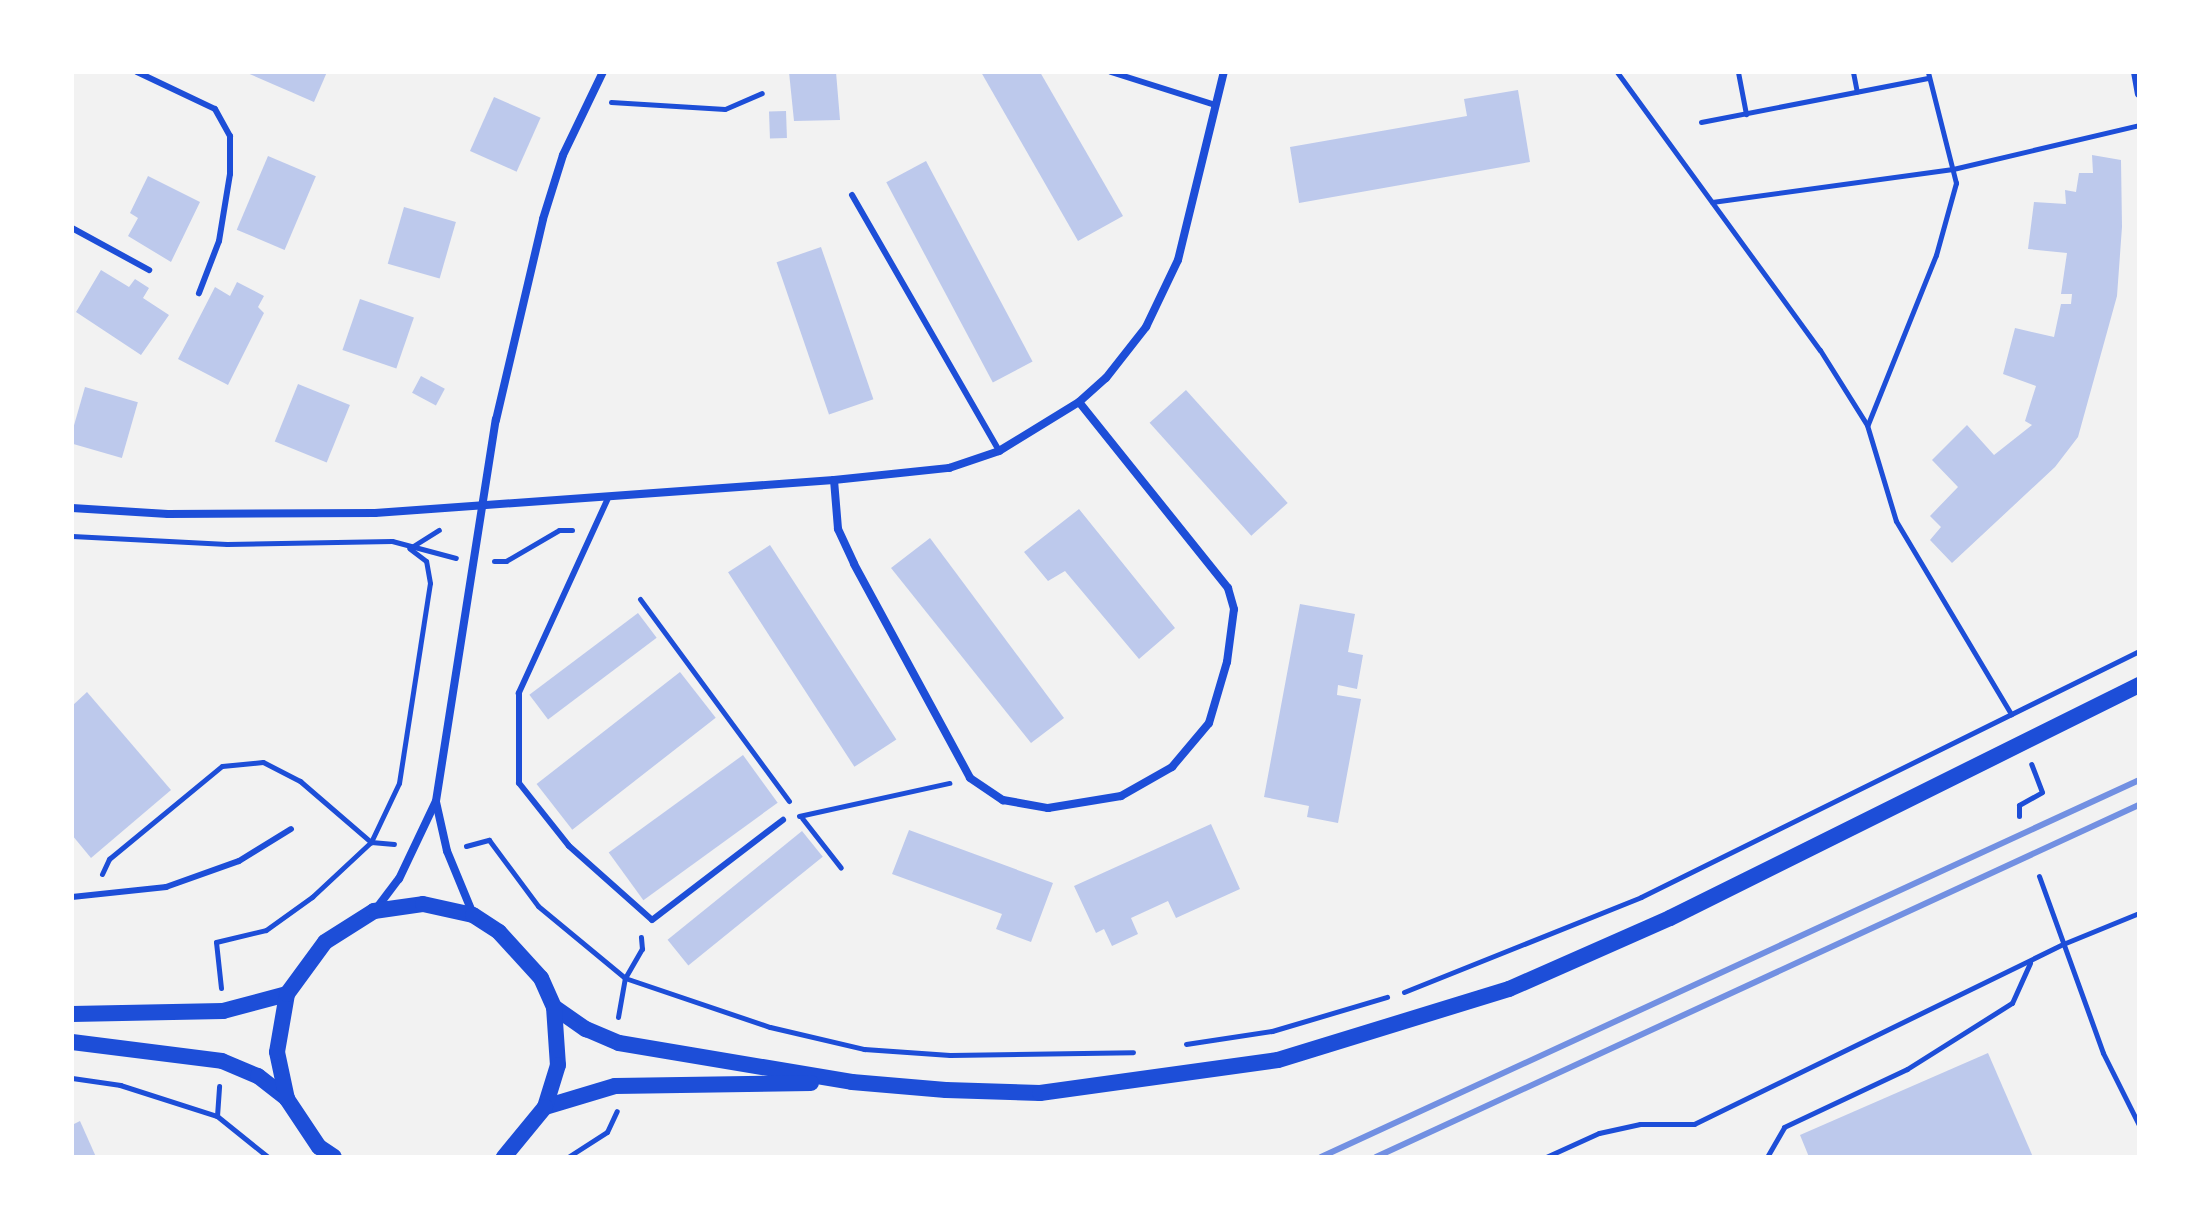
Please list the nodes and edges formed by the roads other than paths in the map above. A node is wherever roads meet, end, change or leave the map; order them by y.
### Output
1 (137, 72) edge
2 (603, 72) edge
3 (1111, 72) edge
4 (1224, 72) edge
5 (2135, 72) edge
6 (2139, 94) edge
7 (1215, 105) junction
8 (852, 195) dead end
9 (72, 228) edge
10 (149, 270) dead end
11 (199, 293) dead end
12 (1079, 402) junction
13 (999, 451) junction
14 (834, 480) junction
15 (609, 496) junction
16 (480, 504) junction
17 (72, 508) edge
18 (2139, 685) edge
19 (436, 801) junction
20 (783, 820) road end
21 (291, 829) dead end
22 (72, 897) edge
23 (374, 911) junction
24 (473, 915) junction
25 (287, 994) junction
26 (554, 1007) junction
27 (72, 1014) edge
28 (72, 1042) edge
29 (852, 1082) junction
30 (287, 1099) junction
31 (545, 1107) junction
32 (334, 1157) edge
33 (504, 1157) edge

1 - 11 lane
2 - 16 street
3 - 7 lane
4 - 7 street
5 - 6 street
7 - 12 street
8 - 13 lane
9 - 10 lane
12 - 13 street
12 - 14 street
13 - 14 street
14 - 15 street
15 - 16 street
15 - 20 lane
16 - 17 street
16 - 19 street
18 - 29 main road
19 - 23 street
19 - 24 street
21 - 22 lane
23 - 24 main road
23 - 25 main road
24 - 26 main road
25 - 27 main road
25 - 30 main road
26 - 29 main road
26 - 31 main road
28 - 30 main road
29 - 31 main road
30 - 32 main road
31 - 33 main road

